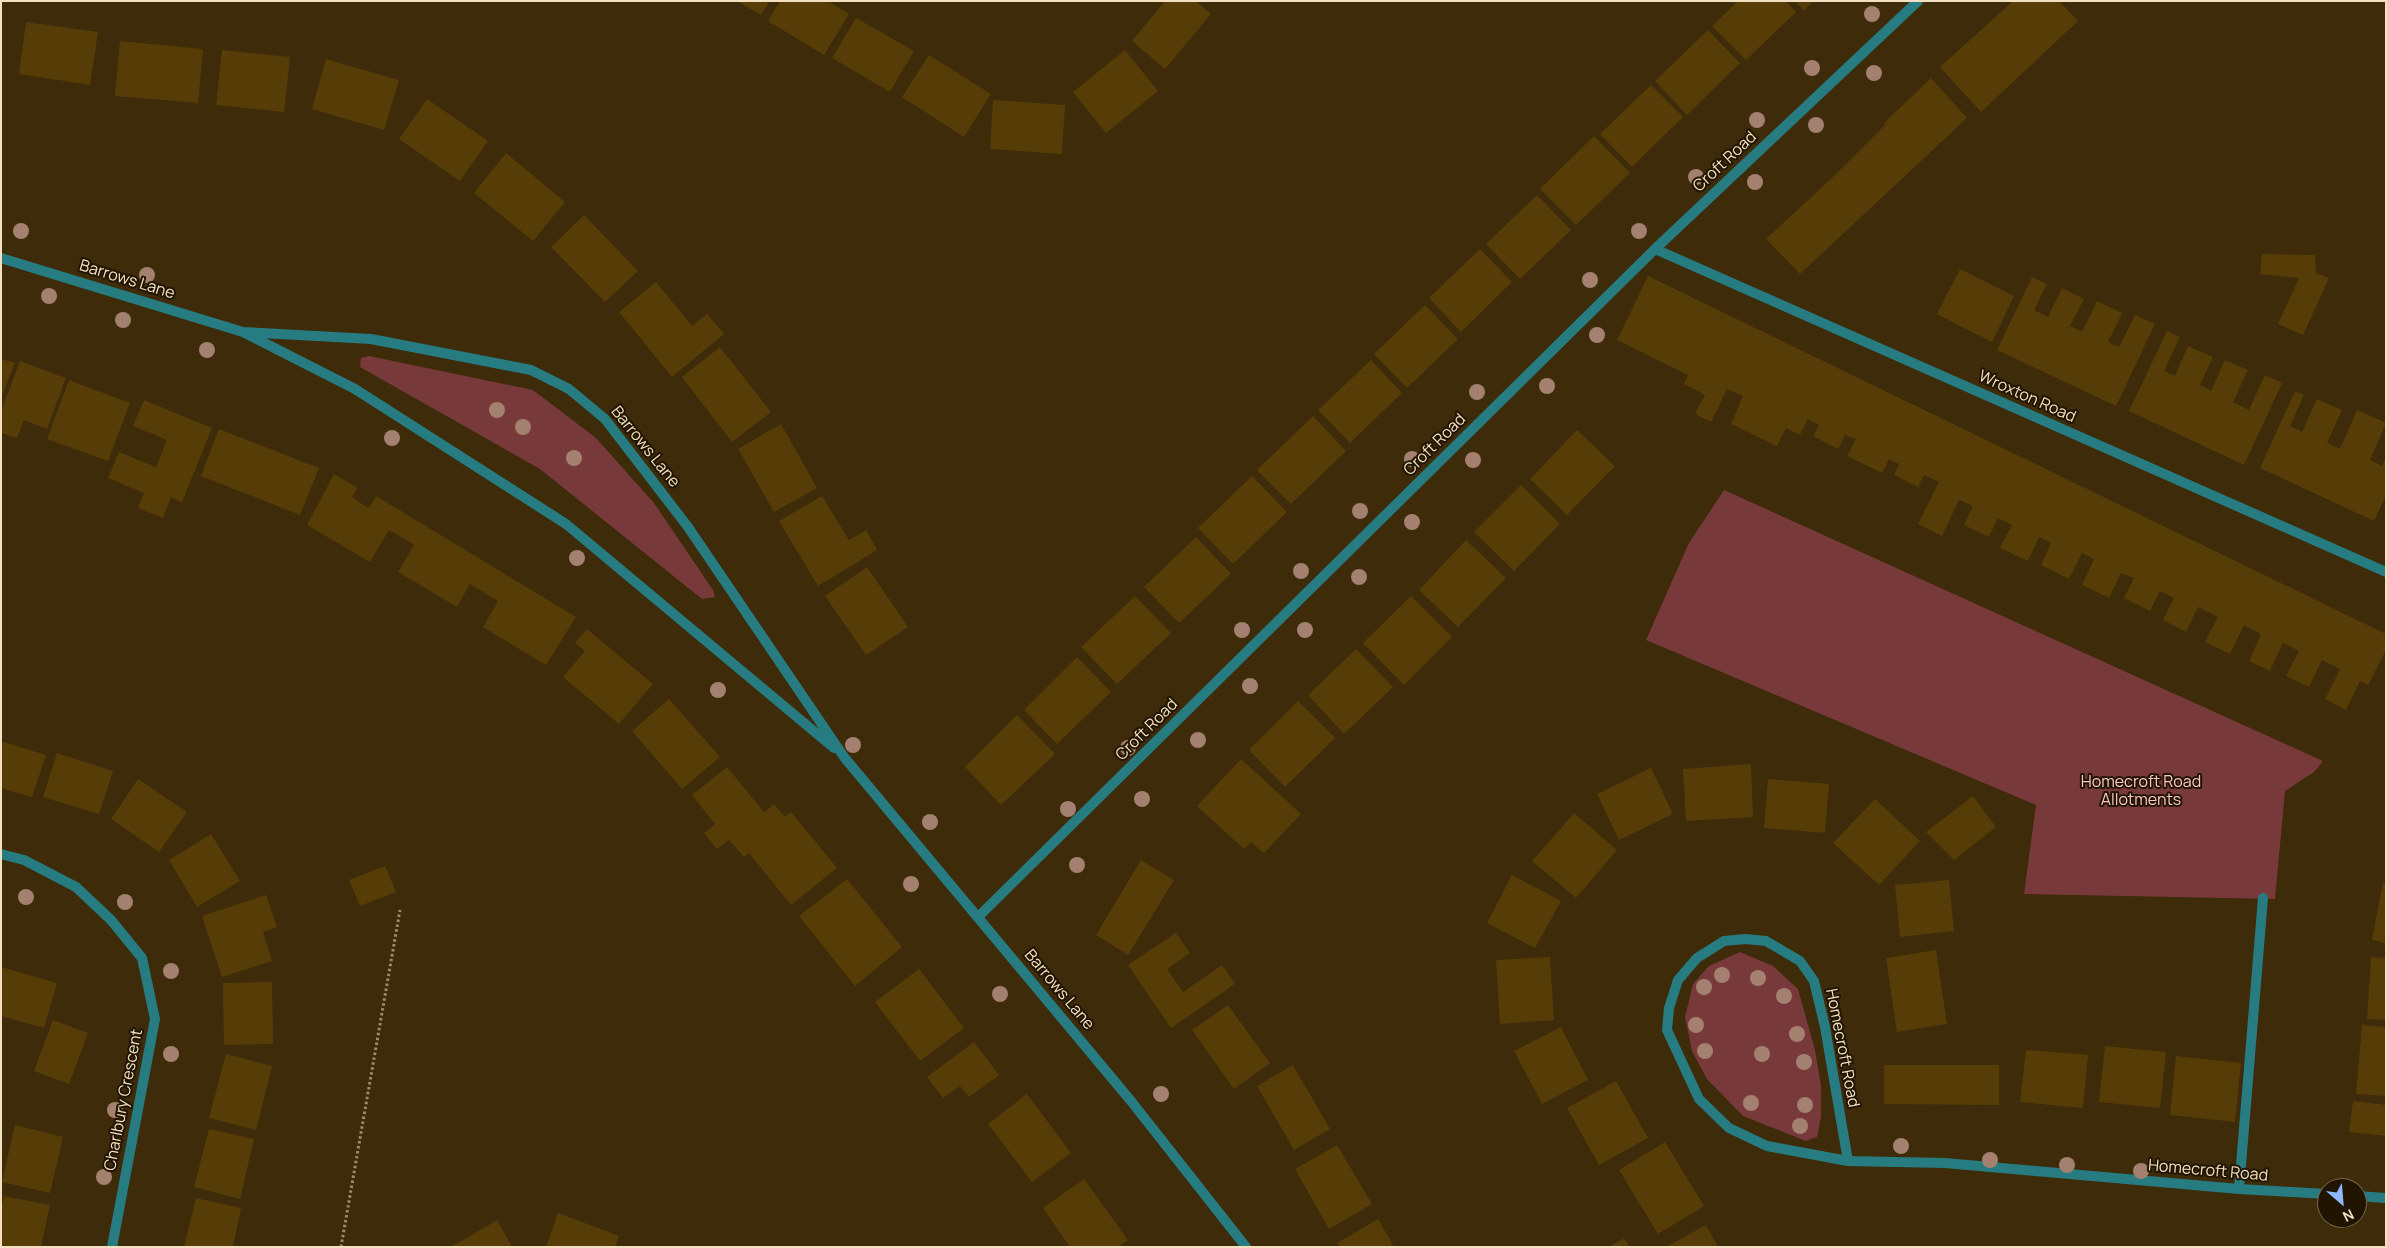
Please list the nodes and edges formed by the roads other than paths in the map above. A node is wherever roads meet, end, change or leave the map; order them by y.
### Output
1 (1918, 1) edge
2 (1655, 249) junction
3 (1, 258) edge
4 (243, 332) junction
5 (2386, 572) edge
6 (844, 757) junction
7 (1, 854) edge
8 (2263, 898) dead end
9 (979, 916) junction
10 (1848, 1160) junction
11 (2239, 1189) junction
12 (2317, 1193) edge
13 (2367, 1197) edge
14 (2386, 1198) edge
15 (1244, 1245) edge
16 (112, 1247) edge

1 - 2 street, Croft Road
2 - 5 street, Wroxton Road
2 - 9 street, Croft Road
3 - 4 street, Barrows Lane
4 - 6 street, Barrows Lane
4 - 6 street, Barrows Lane
6 - 9 street, Barrows Lane
7 - 16 street, Charlbury Crescent
8 - 11 street
9 - 15 street, Barrows Lane
10 - 10 street, Homecroft Road
10 - 11 street, Homecroft Road
11 - 12 street, Homecroft Road
13 - 14 street

